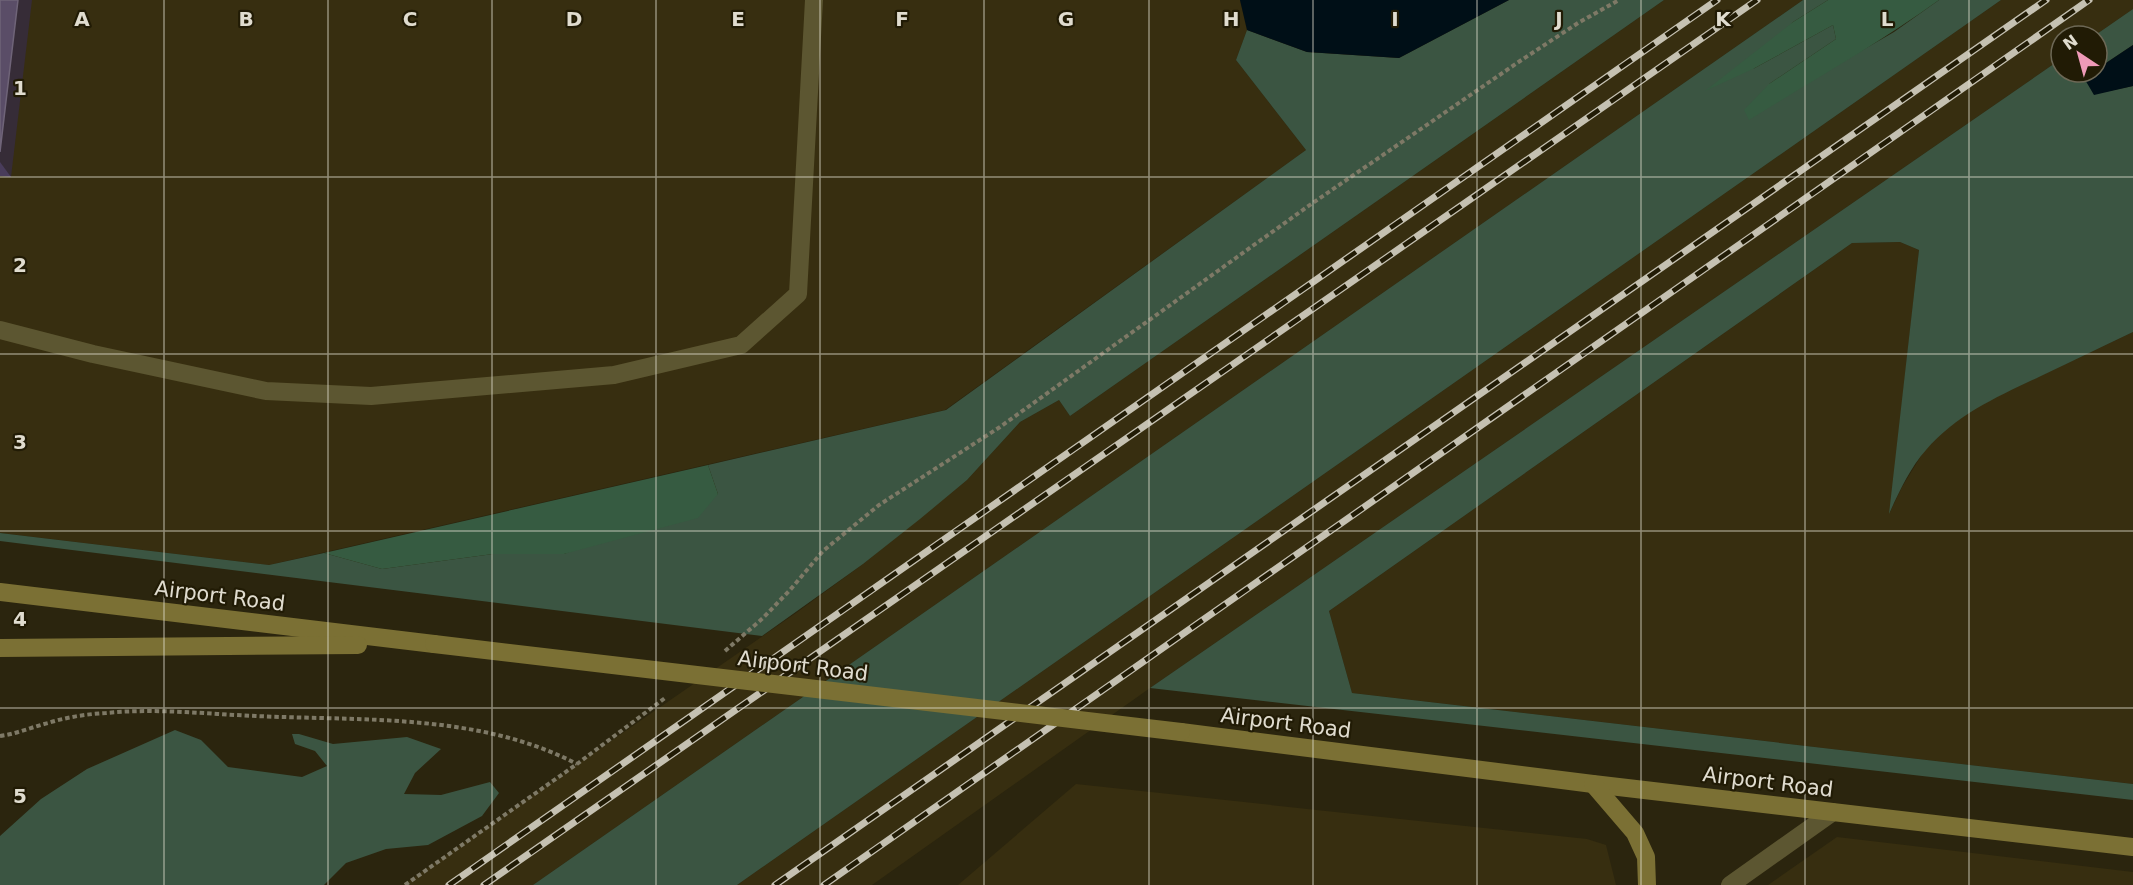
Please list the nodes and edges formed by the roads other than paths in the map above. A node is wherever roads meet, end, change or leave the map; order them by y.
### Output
1 (814, 0) edge
2 (0, 330) edge
3 (0, 592) edge
4 (434, 644) junction
5 (0, 648) edge
6 (1593, 784) junction
7 (1833, 812) junction
8 (2133, 847) edge
9 (1647, 885) edge
10 (1730, 885) edge

1 - 2 street
3 - 4 main road, Airport Road
4 - 5 main road, Airport Road
4 - 6 main road, Airport Road, bridge
6 - 7 main road, Airport Road
6 - 9 main road
7 - 8 main road, Airport Road
7 - 10 street

